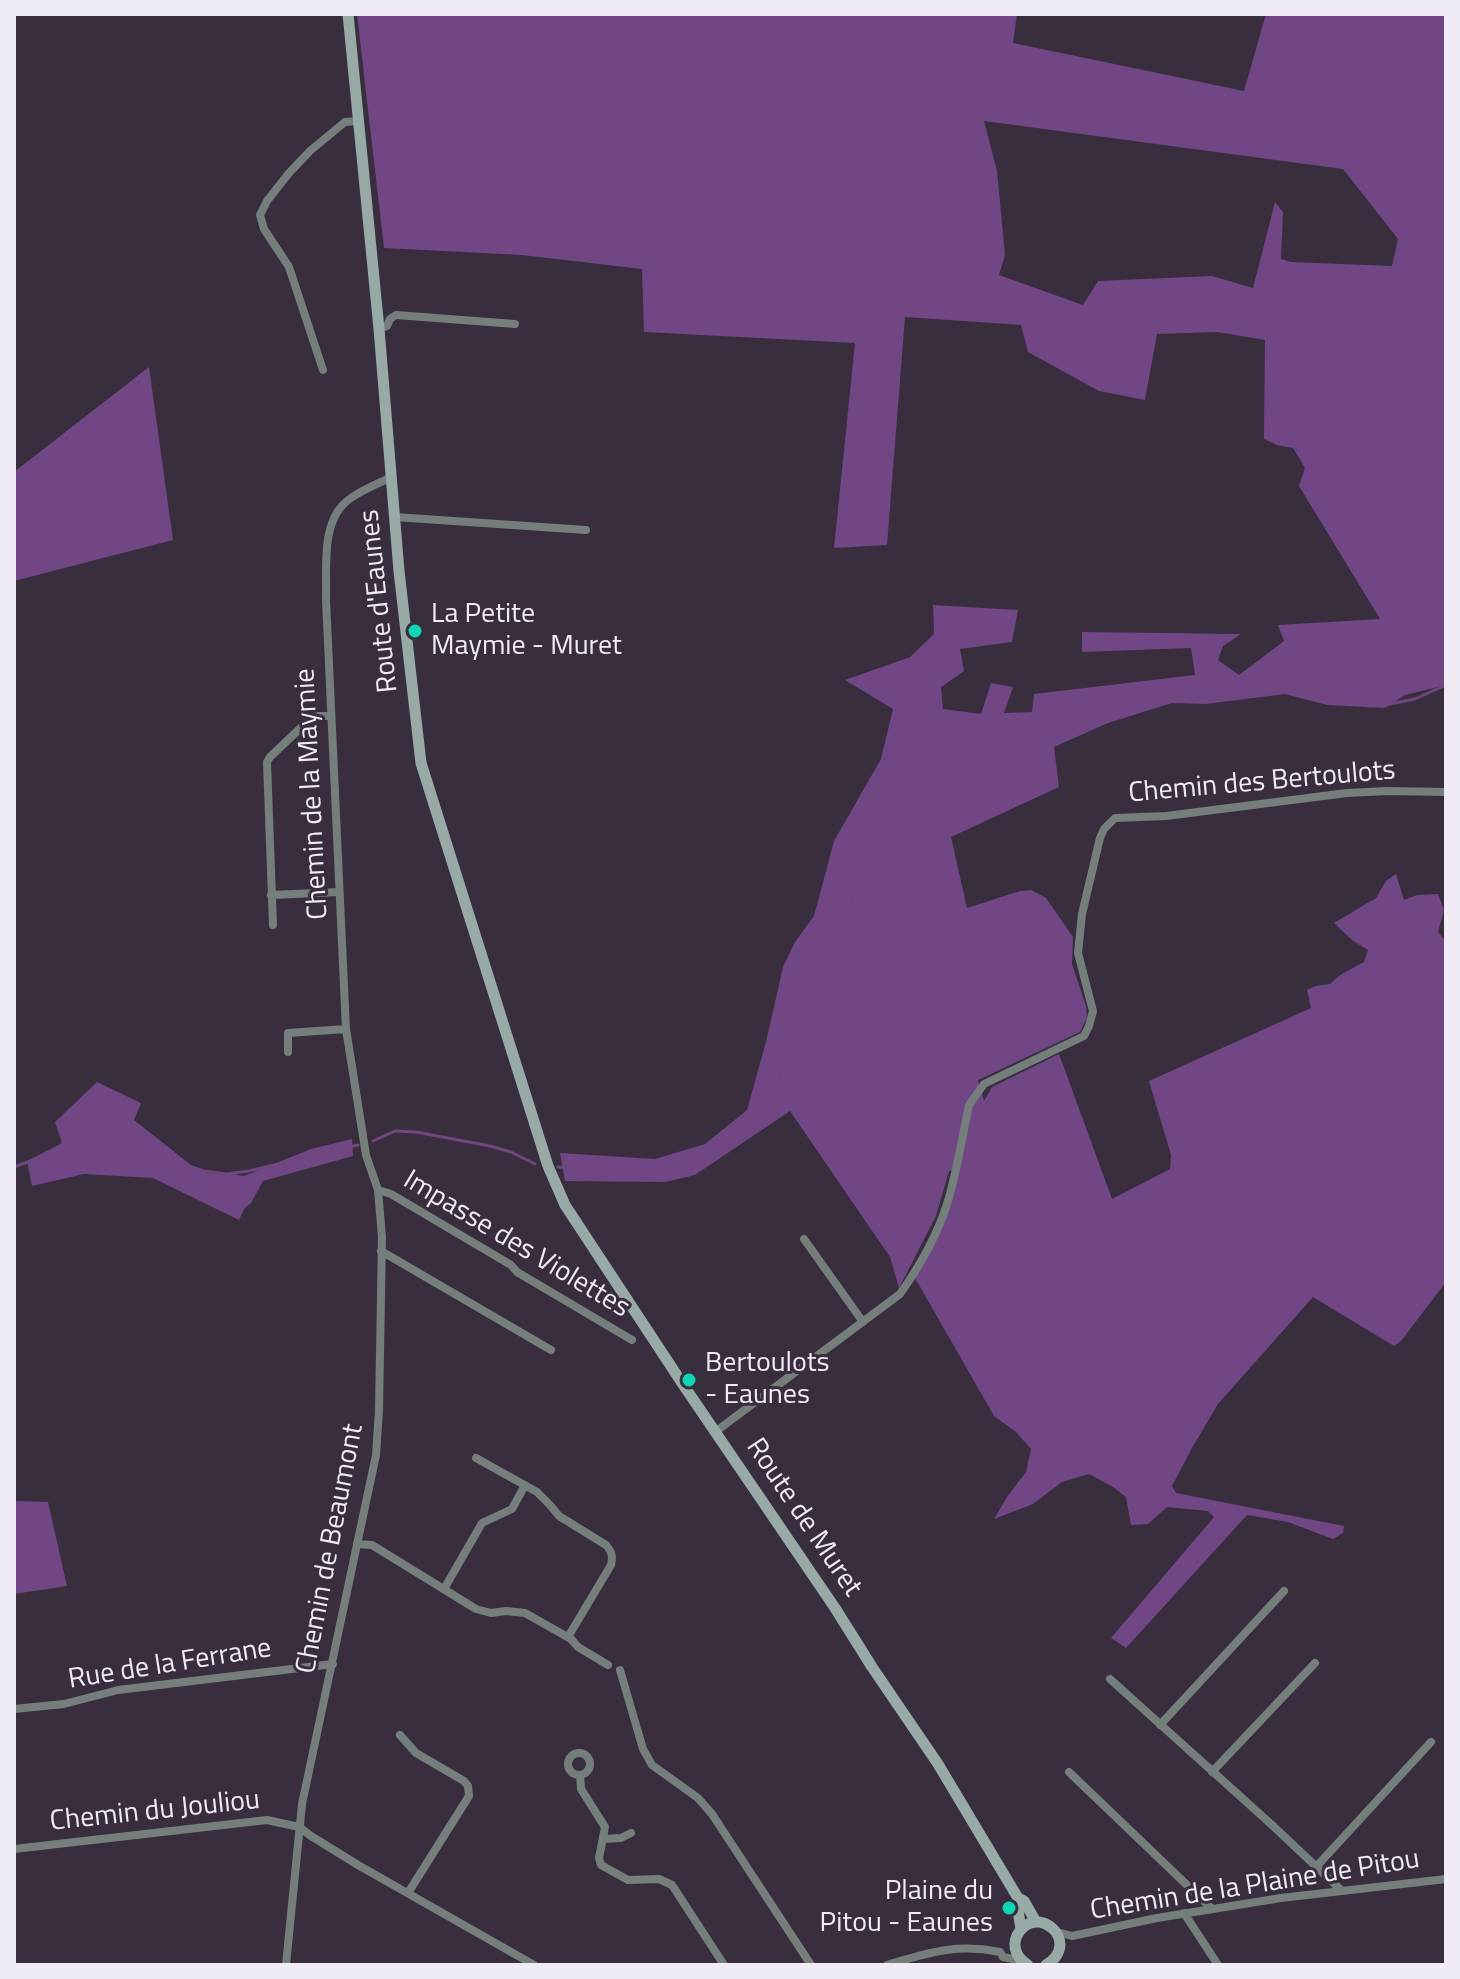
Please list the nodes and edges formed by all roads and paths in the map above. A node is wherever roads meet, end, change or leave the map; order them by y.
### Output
1 (348, 14) edge
2 (358, 121) junction
3 (515, 324) dead end
4 (379, 329) junction
5 (323, 370) dead end
6 (391, 477) junction
7 (395, 517) junction
8 (586, 530) dead end
9 (331, 716) junction
10 (1446, 792) edge
11 (339, 892) junction
12 (271, 895) junction
13 (273, 925) dead end
14 (346, 1029) junction
15 (288, 1052) dead end
16 (363, 1140) joint
17 (548, 1166) joint
18 (378, 1190) junction
19 (804, 1239) dead end
20 (381, 1251) junction
21 (863, 1322) junction
22 (632, 1340) dead end
23 (551, 1350) dead end
24 (715, 1432) junction
25 (476, 1458) dead end
26 (525, 1485) junction
27 (357, 1544) junction
28 (444, 1589) junction
29 (1284, 1591) dead end
30 (568, 1637) junction
31 (1315, 1663) dead end
32 (333, 1664) junction
33 (608, 1665) dead end
34 (620, 1670) dead end
35 (1110, 1679) dead end
36 (14, 1709) edge
37 (1160, 1725) junction
38 (400, 1735) dead end
39 (1431, 1742) dead end
40 (1069, 1772) dead end
41 (1212, 1772) junction
42 (580, 1775) dead end
43 (299, 1827) junction
44 (631, 1833) dead end
45 (603, 1839) junction
46 (14, 1849) edge
47 (1316, 1867) junction
48 (1446, 1879) edge
49 (1341, 1890) junction
50 (408, 1893) junction
51 (1018, 1898) junction
52 (1212, 1909) junction
53 (1184, 1913) junction
54 (1036, 1922) junction
55 (1021, 1929) junction
56 (1057, 1933) junction
57 (1072, 1936) junction
58 (1015, 1942) junction
59 (1000, 1952) junction
60 (1055, 1958) edge
61 (919, 1960) edge
62 (1025, 1963) edge
63 (286, 1965) edge
64 (534, 1965) edge
65 (724, 1965) edge
66 (811, 1965) edge
67 (887, 1965) edge
68 (1218, 1965) edge

1 - 2 main road, Route d'Eaunes
2 - 4 main road, Route d'Eaunes
2 - 5 street
3 - 4 street
4 - 6 main road, Route d'Eaunes
6 - 7 main road, Route d'Eaunes
6 - 9 street, Chemin de la Maymie
7 - 8 street
7 - 17 main road, Route d'Eaunes
9 - 11 street, Chemin de la Maymie
9 - 12 street
10 - 21 street, Chemin des Bertoulots
11 - 12 street
11 - 14 street, Chemin de la Maymie
12 - 13 street
14 - 15 street
14 - 16 street, Chemin de la Maymie
16 - 18 street, Chemin de Beaumont
17 - 24 main road, Route de Muret
18 - 20 street, Chemin de Beaumont
18 - 22 street, Impasse des Violettes
19 - 21 street
20 - 23 street
20 - 27 street, Chemin de Beaumont
21 - 24 street, Chemin des Bertoulots
24 - 51 main road, Route de Muret
25 - 26 street
26 - 28 street
26 - 30 street
27 - 28 street
27 - 32 street, Chemin de Beaumont
28 - 30 street
29 - 37 street
30 - 33 street
31 - 41 street
32 - 36 street, Rue de la Ferrane
32 - 43 street, Chemin de Beaumont
34 - 66 street
35 - 37 street
37 - 41 street
38 - 50 street
39 - 47 street
40 - 52 street
41 - 47 street
42 - 45 street
43 - 46 street, Chemin du Jouliou
43 - 50 street
43 - 63 street, Chemin de Beaumont
44 - 45 street
45 - 65 street
47 - 49 street
48 - 49 street, Chemin de la Plaine de Pitou
49 - 52 street, Chemin de la Plaine de Pitou
50 - 64 street
51 - 54 main road, Route de Muret
51 - 55 main road
52 - 53 street, Chemin de la Plaine de Pitou
53 - 57 street, Chemin de la Plaine de Pitou
53 - 68 street
54 - 55 main road
54 - 56 main road
55 - 58 main road
56 - 57 street
56 - 60 main road
57 - 60 street
58 - 59 street
58 - 62 main road
59 - 61 street
59 - 62 street
61 - 67 street

